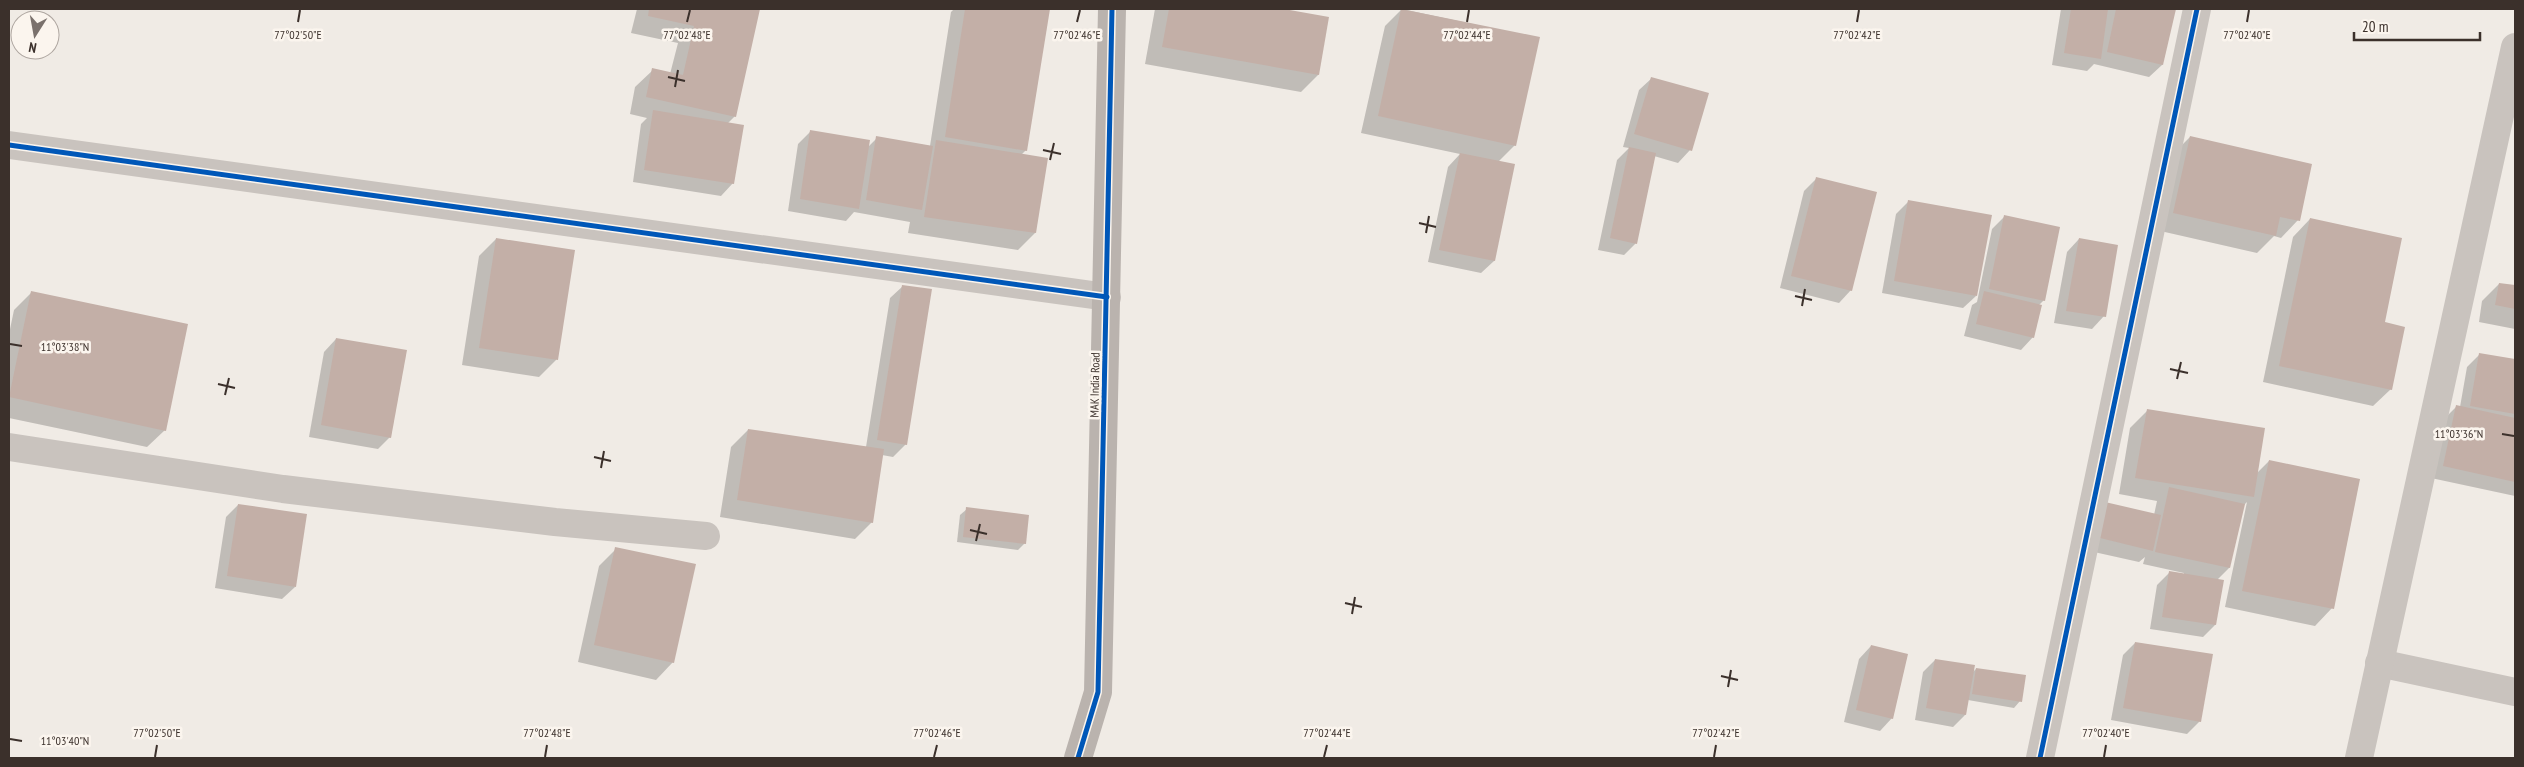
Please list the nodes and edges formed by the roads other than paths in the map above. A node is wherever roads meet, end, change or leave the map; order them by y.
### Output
1 (1112, 9) edge
2 (2197, 9) edge
3 (2515, 47) edge
4 (9, 145) edge
5 (1107, 298) junction
6 (9, 447) edge
7 (706, 536) dead end
8 (2378, 663) junction
9 (2515, 692) edge
10 (1078, 758) edge
11 (2040, 758) edge
12 (2359, 758) edge

1 - 5 street, MAK India Road
2 - 11 street
3 - 8 street
4 - 5 street
5 - 10 street, MAK India Road
6 - 7 street
8 - 9 street
8 - 12 street

